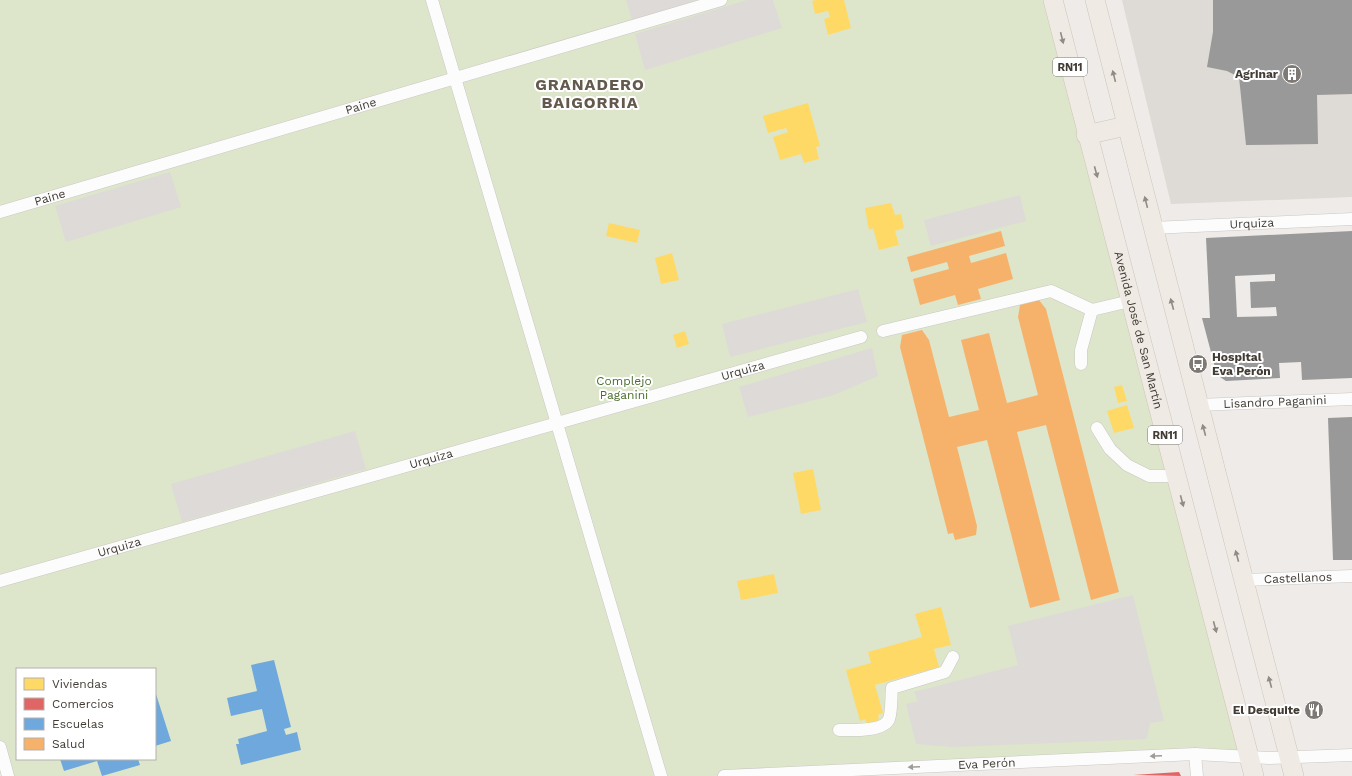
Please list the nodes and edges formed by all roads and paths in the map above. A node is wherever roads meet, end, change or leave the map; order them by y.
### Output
1 (432, 0) edge
2 (721, 0) edge
3 (1053, 0) edge
4 (1095, 0) edge
5 (455, 78) junction
6 (1126, 126) junction
7 (1086, 135) junction
8 (0, 212) edge
9 (1352, 219) edge
10 (1152, 228) junction
11 (1130, 301) junction
12 (1092, 310) junction
13 (883, 331) dead end
14 (861, 337) dead end
15 (1081, 364) dead end
16 (1352, 399) edge
17 (1198, 405) junction
18 (557, 423) junction
19 (1098, 428) dead end
20 (1175, 476) junction
21 (1352, 576) edge
22 (1244, 580) junction
23 (0, 581) edge
24 (953, 657) dead end
25 (839, 730) dead end
26 (0, 748) edge
27 (1195, 754) junction
28 (1352, 755) edge
29 (1249, 757) junction
30 (1269, 758) junction
31 (1290, 758) junction
32 (944, 771) edge
33 (8, 776) edge
34 (661, 776) edge
35 (724, 776) edge
36 (1197, 776) edge
37 (1255, 776) edge
38 (1294, 776) edge

1 - 5 street
2 - 5 street, Paine
3 -> 7 main road, Avenida José de San Martín / RN11
6 -> 4 main road
5 - 8 street, Paine
5 - 18 street
6 - 7 main road
10 -> 6 main road
7 -> 11 main road, Avenida José de San Martín / RN11
9 - 10 street, Urquiza
17 -> 10 main road
11 - 12 street
11 - 20 main road, Avenida José de San Martín / RN11
12 - 13 street
12 - 15 street
14 - 18 street, Urquiza
16 - 17 street, Lisandro Paganini
22 -> 17 main road
18 - 23 street, Urquiza
18 - 34 street
19 - 20 street
20 -> 29 main road, Avenida José de San Martín / RN11
21 - 22 street, Castellanos
31 -> 22 main road
24 - 25 street
26 - 33 street
27 - 29 street, Eva Perón
27 -> 32 street, Eva Perón
27 - 36 street
28 - 31 street, Eva Perón
29 - 30 street, Eva Perón
29 - 37 main road, Avenida José de San Martín / RN11
30 - 31 street, Eva Perón
30 - 37 street
31 - 38 main road
32 -> 35 street, Eva Perón

